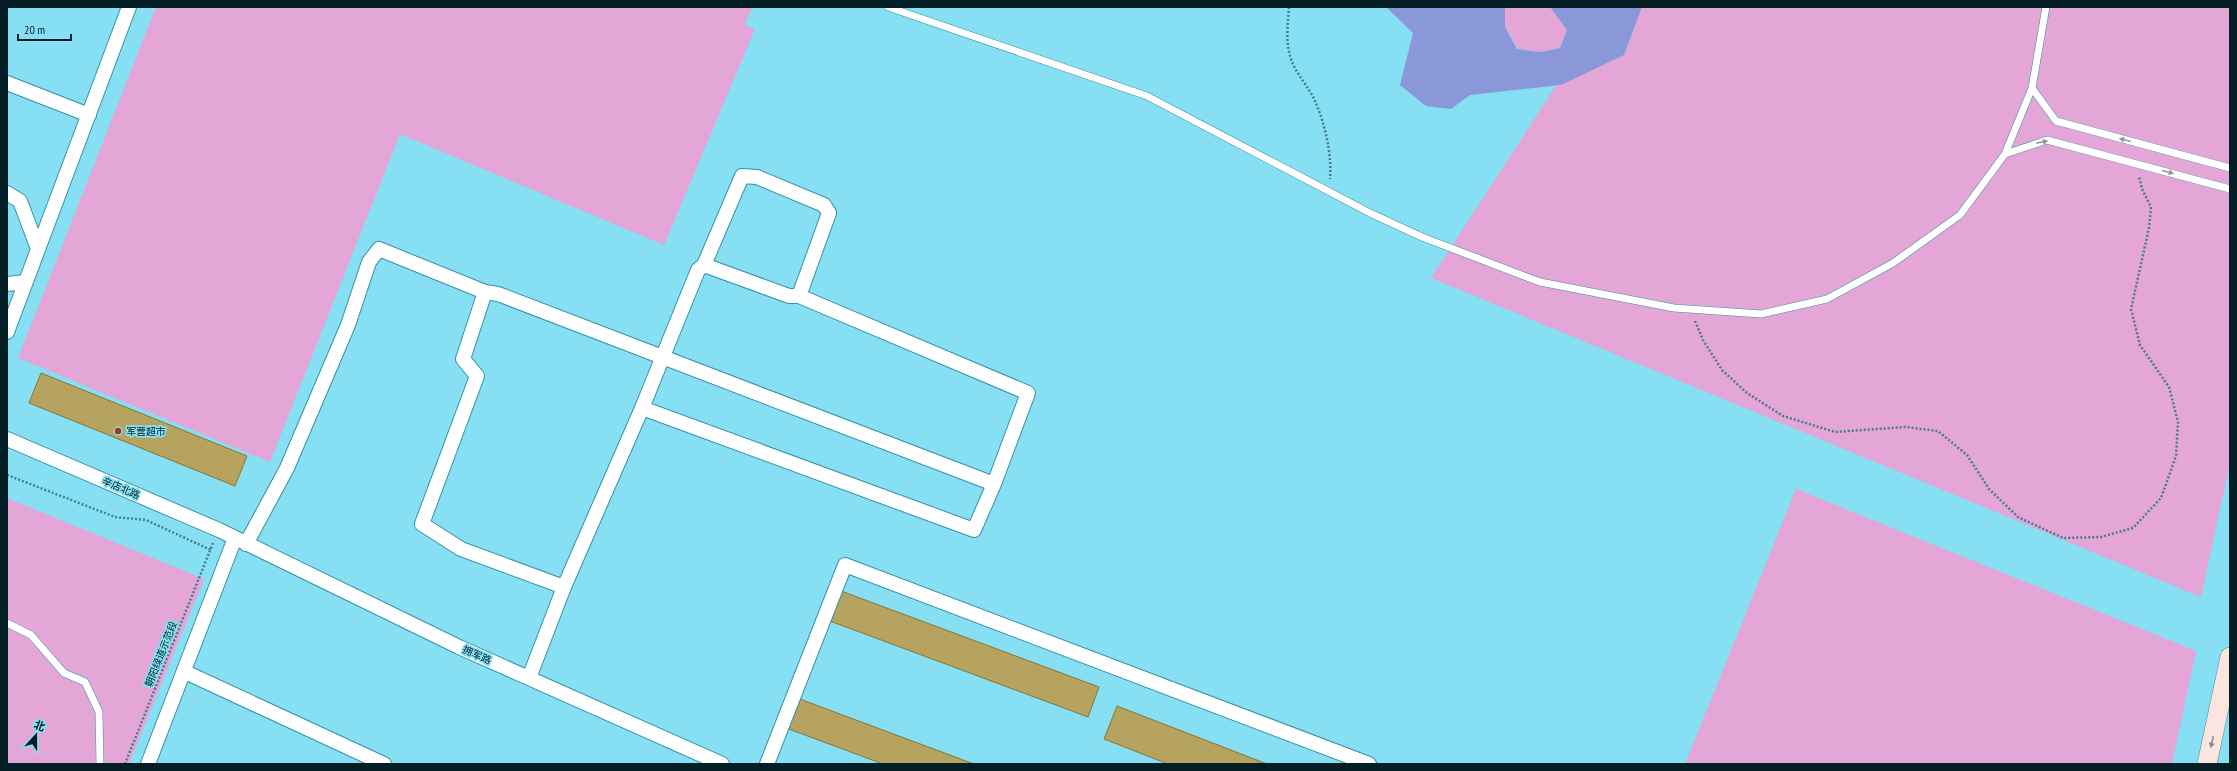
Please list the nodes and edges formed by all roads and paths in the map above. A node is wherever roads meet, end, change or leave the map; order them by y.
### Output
1 (129, 7) edge
2 (888, 7) edge
3 (1289, 7) edge
4 (2046, 7) edge
5 (7, 84) edge
6 (2032, 88) junction
7 (89, 115) junction
8 (2005, 154) junction
9 (2137, 164) junction
10 (2230, 168) edge
11 (2230, 188) edge
12 (1329, 191) junction
13 (7, 193) edge
14 (38, 249) junction
15 (704, 265) junction
16 (26, 282) junction
17 (7, 284) edge
18 (485, 292) junction
19 (799, 296) junction
20 (1690, 310) junction
21 (7, 332) edge
22 (661, 356) junction
23 (642, 408) junction
24 (7, 439) edge
25 (7, 475) edge
26 (994, 484) junction
27 (218, 530) junction
28 (241, 541) junction
29 (211, 550) junction
30 (228, 557) junction
31 (564, 587) junction
32 (7, 623) edge
33 (2230, 657) edge
34 (185, 672) junction
35 (529, 678) junction
36 (2223, 722) edge
37 (100, 764) edge
38 (125, 764) edge
39 (148, 764) edge
40 (384, 764) edge
41 (722, 764) edge
42 (767, 764) edge
43 (1368, 764) edge
44 (2207, 764) edge

1 - 7 street
2 - 12 lane
3 - 12 path
4 - 6 lane
5 - 7 street
6 - 8 lane
10 -> 6 lane
7 - 14 street
8 -> 9 lane
8 - 20 lane
9 -> 11 lane
9 - 20 path
12 - 20 lane
13 - 14 street
14 - 16 street
15 - 19 street
15 - 19 street
15 - 22 street
16 - 17 street
16 - 21 street
18 - 22 street
18 - 28 street
18 - 31 street
19 - 26 street
22 - 23 street
22 - 26 street
23 - 26 street
23 - 31 street
24 - 27 street, 辛店北路
25 - 29 path
27 - 28 street, 辛店北路
27 - 29 path, 朝阳绿道示范段
28 - 30 street
28 - 35 street, 拥军路
29 - 30 path
29 - 38 path, 朝阳绿道示范段
30 - 34 street
31 - 35 street
32 - 37 lane
33 - 36 street
34 - 39 street
34 - 40 street
35 - 41 street, 拥军路
36 -> 44 street
42 - 43 street

